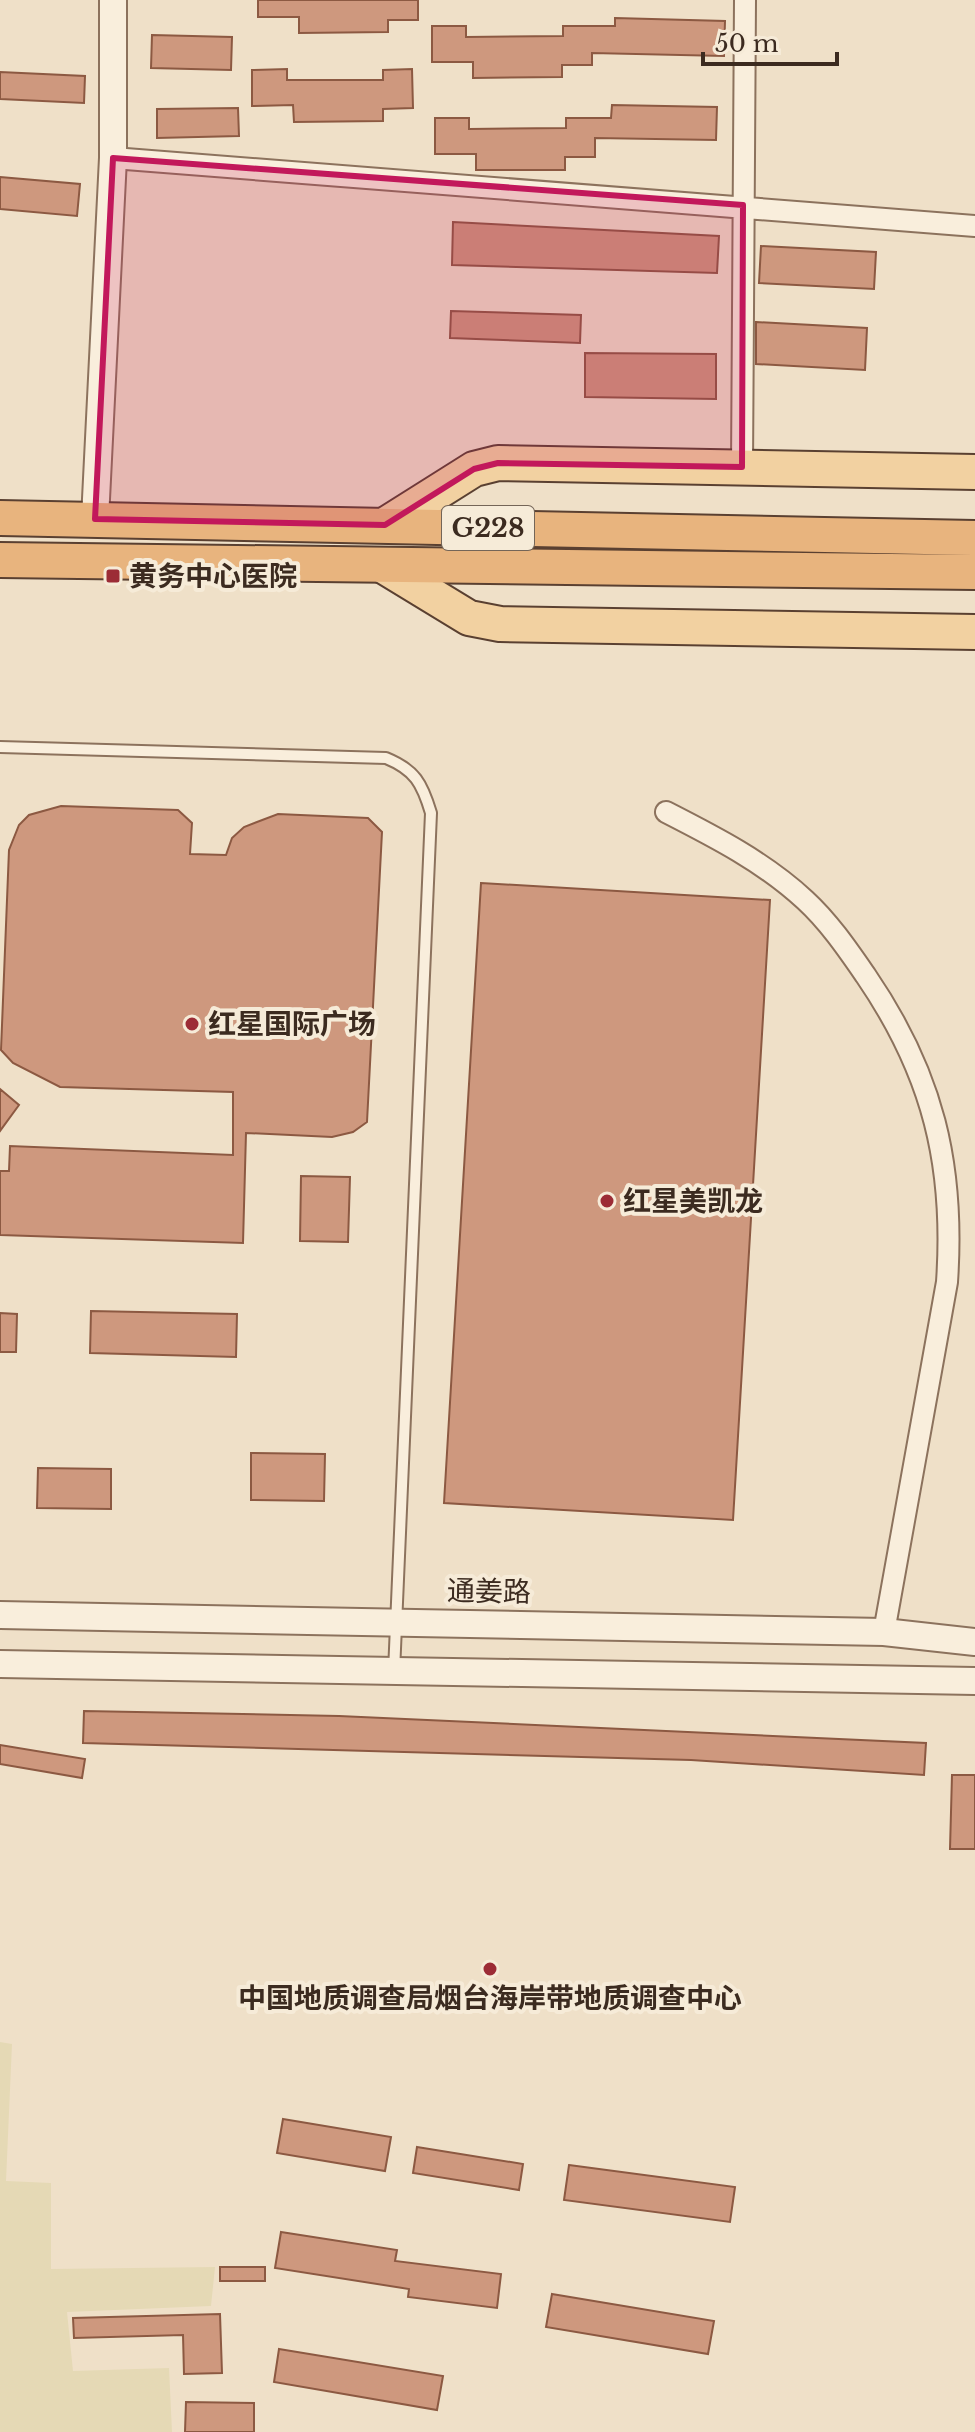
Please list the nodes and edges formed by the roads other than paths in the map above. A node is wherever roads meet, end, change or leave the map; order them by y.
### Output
1 (113, 0) edge
2 (745, 0) edge
3 (113, 158) junction
4 (743, 205) junction
5 (975, 226) edge
6 (742, 467) junction
7 (975, 472) edge
8 (0, 518) edge
9 (95, 519) junction
10 (385, 525) junction
11 (975, 538) edge
12 (0, 560) edge
13 (42, 561) junction
14 (382, 565) junction
15 (967, 572) edge
16 (0, 574) edge
17 (975, 632) edge
18 (0, 747) edge
19 (666, 812) dead end
20 (0, 1615) edge
21 (396, 1621) junction
22 (884, 1632) junction
23 (975, 1642) edge
24 (0, 1664) edge
25 (394, 1673) junction
26 (975, 1681) edge

1 - 3 street
2 - 4 street
3 - 4 street
3 - 9 street
4 - 5 street
4 - 6 street
6 - 7 main road
6 - 10 main road
8 - 9 highway, G228
9 - 10 highway, G228
10 - 11 highway, G228
12 - 13 highway, G228
13 - 14 highway, G228
13 - 16 lane
14 - 15 highway, G228
14 - 17 main road
18 - 21 lane
19 - 22 street
20 - 21 street, 通姜路
21 - 22 street, 通姜路
21 - 25 lane
22 - 23 street, 通姜路
24 - 25 street
25 - 26 street

